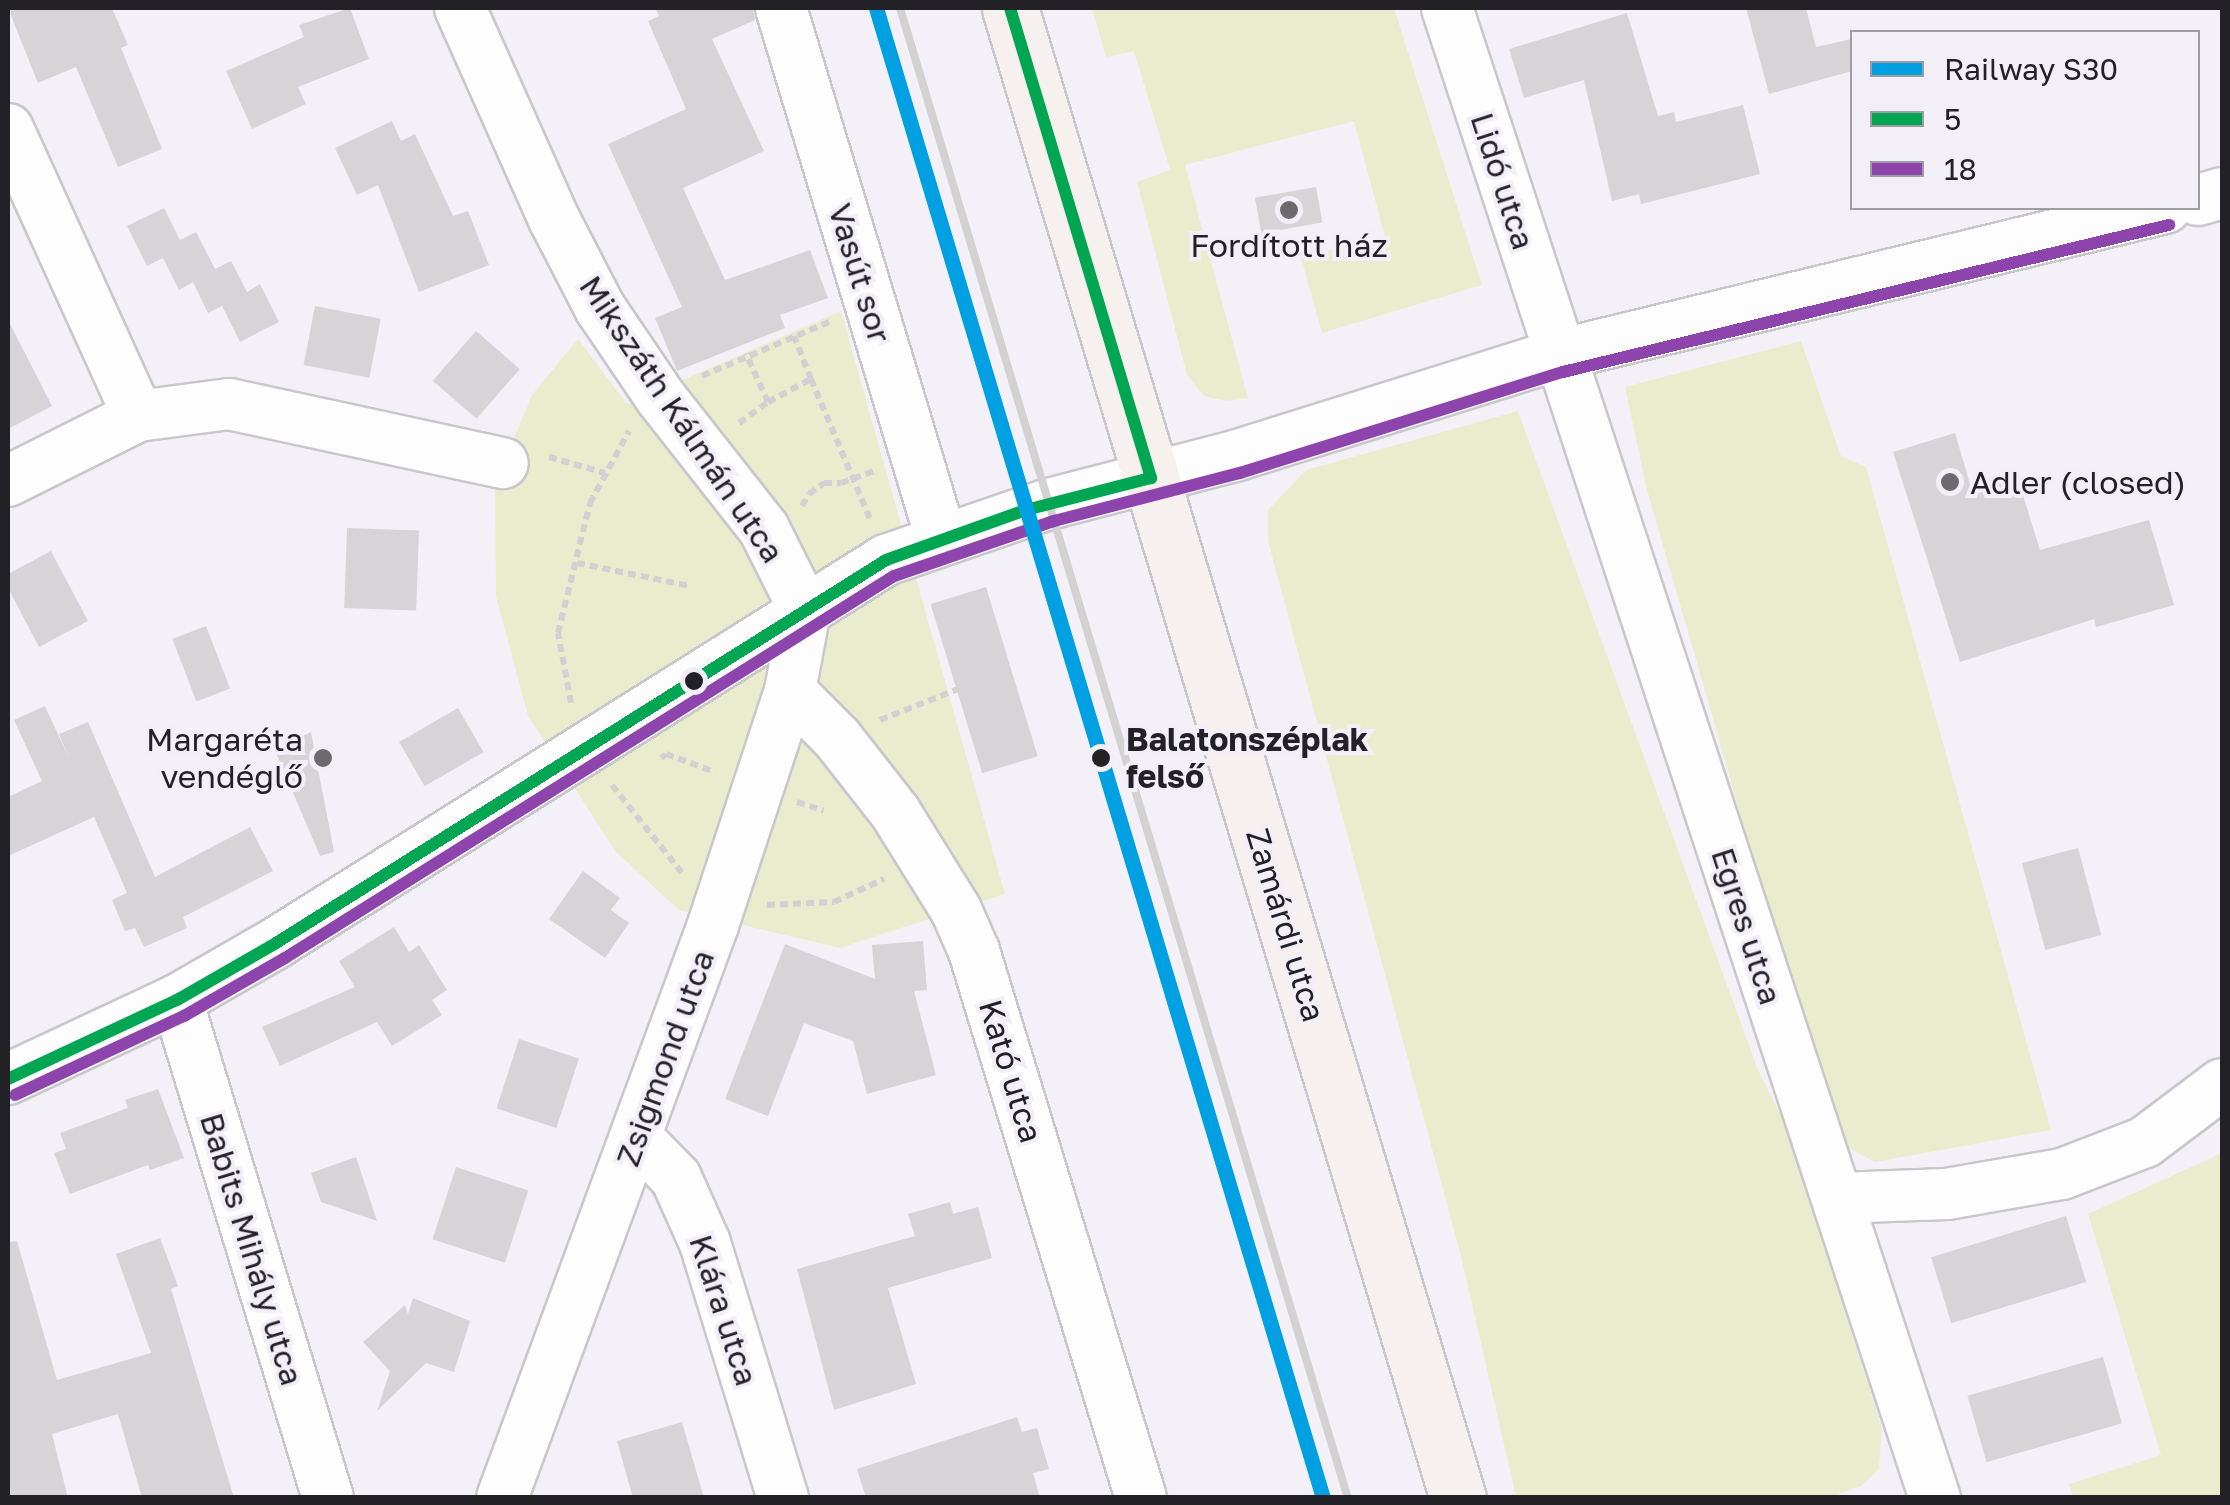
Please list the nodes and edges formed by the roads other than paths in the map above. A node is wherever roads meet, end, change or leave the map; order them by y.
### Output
1 (460, 8) edge
2 (781, 8) edge
3 (1010, 8) edge
4 (1448, 8) edge
5 (8, 129) edge
6 (2157, 210) edge
7 (1558, 355) junction
8 (138, 416) junction
9 (503, 464) dead end
10 (1151, 478) junction
11 (8, 480) edge
12 (941, 538) junction
13 (805, 611) junction
14 (790, 691) junction
15 (176, 1000) junction
16 (8, 1079) edge
17 (2222, 1084) edge
18 (637, 1138) junction
19 (1838, 1198) junction
20 (328, 1498) edge
21 (502, 1498) edge
22 (783, 1498) edge
23 (1141, 1498) edge
24 (1458, 1498) edge
25 (1935, 1498) edge

1 - 13 street, Mikszáth Kálmán utca
2 - 12 street, Vasút sor
3 - 10 main road, Zamárdi utca
4 - 7 street, Lidó utca
5 - 8 street
6 - 7 street
7 - 10 street
7 - 19 street, Egres utca
8 - 9 street
8 - 11 street
10 - 12 street
10 - 24 main road, Zamárdi utca
12 - 13 street
13 - 14 street, Zsigmond utca
13 - 15 street
14 - 18 street, Zsigmond utca
14 - 23 street, Kató utca
15 - 16 street
15 - 20 street, Babits Mihály utca
17 - 19 street
18 - 21 street, Zsigmond utca
18 - 22 street, Klára utca
19 - 25 street, Egres utca

